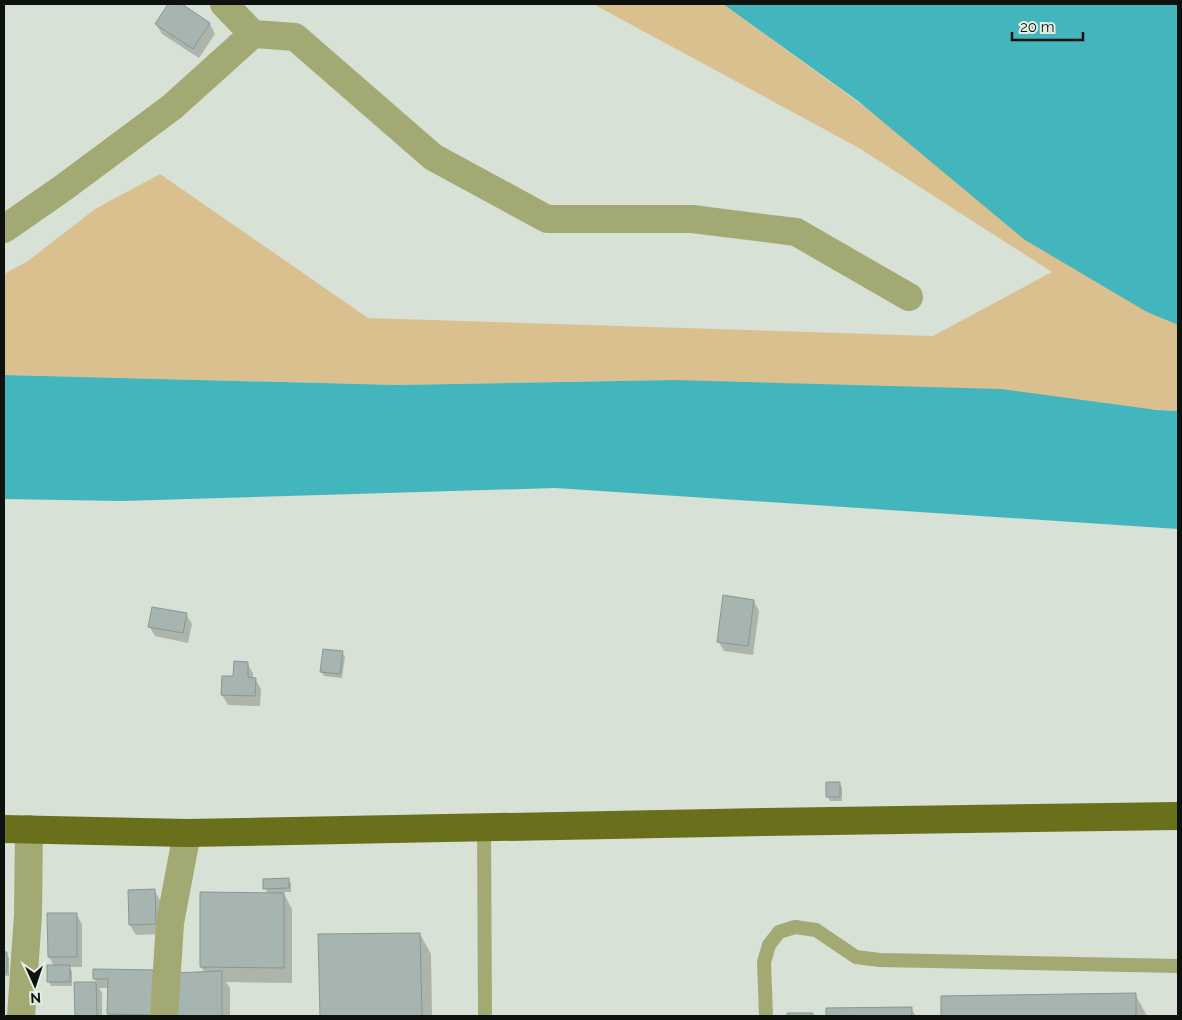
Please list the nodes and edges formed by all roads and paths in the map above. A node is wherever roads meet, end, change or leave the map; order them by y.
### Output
1 (224, 4) edge
2 (253, 34) junction
3 (4, 229) edge
4 (909, 297) dead end
5 (1178, 816) edge
6 (484, 827) junction
7 (16, 829) edge
8 (187, 833) junction
9 (1178, 966) edge
10 (21, 1016) edge
11 (164, 1016) edge
12 (485, 1016) edge
13 (766, 1016) edge

1 - 2 street
2 - 3 street
2 - 4 street
5 - 6 highway
6 - 8 highway
6 - 12 lane
7 - 8 highway
7 - 10 street
8 - 11 street
9 - 13 lane

